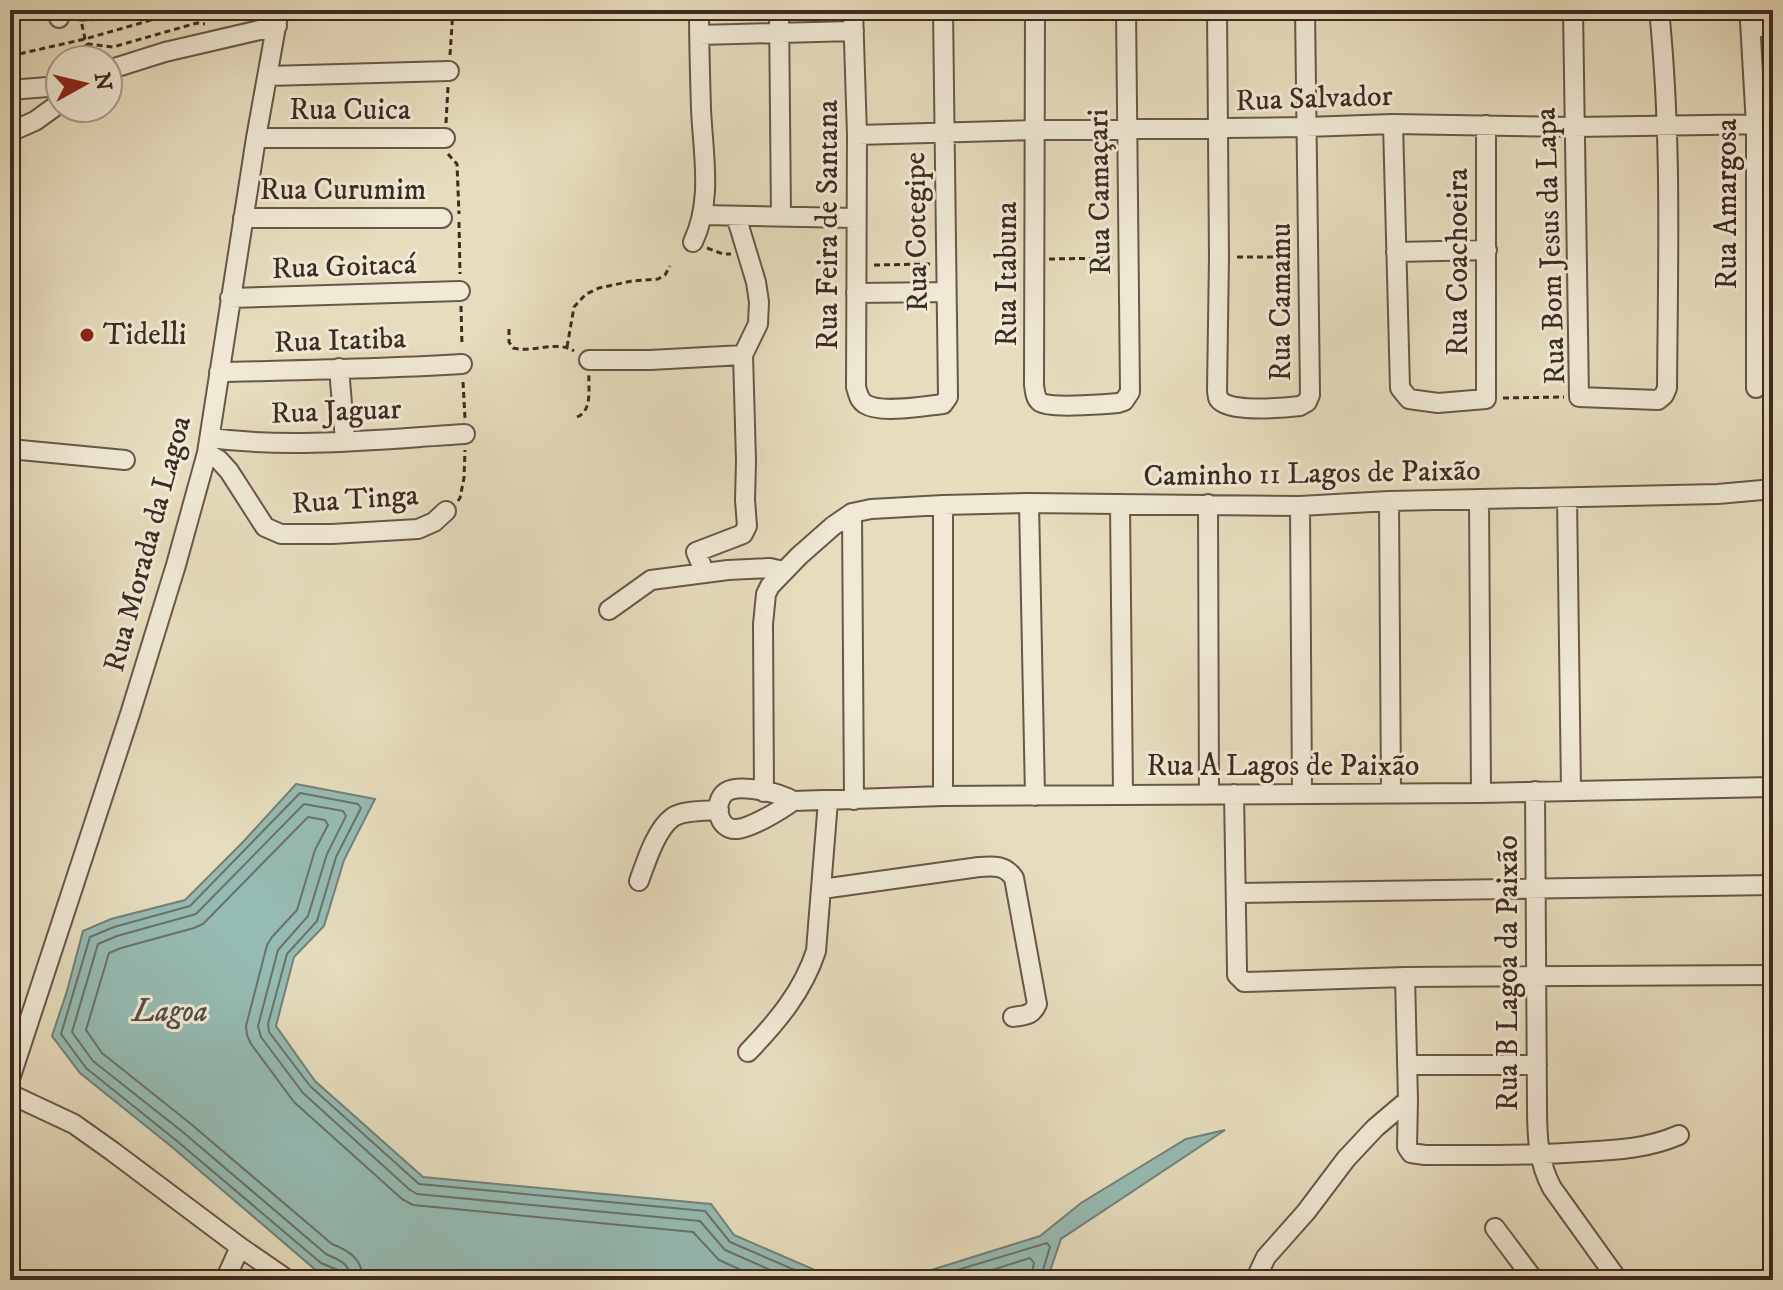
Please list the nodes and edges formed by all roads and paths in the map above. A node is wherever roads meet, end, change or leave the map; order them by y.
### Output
1 (114, 10) edge
2 (186, 10) edge
3 (699, 10) edge
4 (779, 10) edge
5 (853, 10) edge
6 (943, 10) edge
7 (1035, 10) edge
8 (1126, 10) edge
9 (1217, 10) edge
10 (1305, 10) edge
11 (1573, 10) edge
12 (1659, 10) edge
13 (59, 14) edge
14 (278, 18) edge
15 (116, 19) junction
16 (81, 20) junction
17 (211, 26) dead end
18 (1773, 27) edge
19 (120, 28) junction
20 (854, 31) junction
21 (779, 33) junction
22 (699, 35) junction
23 (85, 39) junction
24 (88, 44) edge
25 (124, 44) edge
26 (10, 56) edge
27 (124, 65) edge
28 (449, 71) dead end
29 (268, 76) junction
30 (44, 87) edge
31 (10, 90) edge
32 (44, 115) edge
33 (1393, 124) junction
34 (1765, 124) edge
35 (1486, 125) junction
36 (1666, 126) junction
37 (1306, 127) junction
38 (1574, 127) junction
39 (1218, 129) junction
40 (1035, 130) junction
41 (1128, 130) junction
42 (10, 132) edge
43 (943, 133) junction
44 (857, 135) junction
45 (256, 138) junction
46 (445, 138) joint
47 (703, 215) junction
48 (736, 216) junction
49 (781, 216) junction
50 (243, 218) junction
51 (442, 218) dead end
52 (856, 218) junction
53 (693, 242) joint
54 (1487, 250) junction
55 (1396, 252) junction
56 (747, 254) junction
57 (1219, 257) junction
58 (1309, 257) junction
59 (1129, 258) junction
60 (1036, 260) junction
61 (946, 264) junction
62 (856, 265) junction
63 (670, 266) dead end
64 (1764, 290) edge
65 (460, 291) junction
66 (946, 292) junction
67 (856, 293) junction
68 (230, 298) junction
69 (509, 329) dead end
70 (567, 347) junction
71 (743, 355) junction
72 (589, 360) junction
73 (462, 364) junction
74 (339, 368) junction
75 (219, 372) junction
76 (1756, 388) dead end
77 (1579, 397) junction
78 (1486, 399) junction
79 (1053, 406) joint
80 (897, 408) joint
81 (577, 417) dead end
82 (465, 434) junction
83 (345, 441) junction
84 (208, 446) junction
85 (10, 449) edge
86 (125, 460) dead end
87 (1773, 489) edge
88 (1567, 498) junction
89 (1479, 500) junction
90 (1389, 501) junction
91 (1029, 503) junction
92 (1208, 504) junction
93 (943, 505) junction
94 (1120, 505) junction
95 (1300, 506) junction
96 (446, 511) joint
97 (852, 513) junction
98 (704, 571) junction
99 (783, 571) junction
100 (609, 610) dead end
101 (1773, 787) edge
102 (1571, 790) junction
103 (1535, 791) junction
104 (764, 792) junction
105 (1302, 793) junction
106 (1391, 793) junction
107 (1481, 793) junction
108 (1209, 794) junction
109 (1234, 794) junction
110 (1123, 795) junction
111 (943, 796) junction
112 (1035, 796) junction
113 (854, 800) junction
114 (793, 801) junction
115 (828, 801) junction
116 (719, 810) junction
117 (639, 881) dead end
118 (1773, 885) edge
119 (1536, 888) junction
120 (822, 889) junction
121 (1236, 893) junction
122 (1773, 975) edge
123 (1536, 976) junction
124 (1405, 977) junction
125 (1013, 1017) dead end
126 (748, 1052) dead end
127 (1407, 1065) junction
128 (1537, 1065) junction
129 (10, 1079) edge
130 (10, 1094) edge
131 (1408, 1100) junction
132 (1679, 1135) dead end
133 (1539, 1155) junction
134 (1495, 1228) dead end
135 (240, 1247) junction
136 (225, 1280) edge
137 (288, 1280) edge
138 (1255, 1280) edge
139 (1534, 1280) edge
140 (1618, 1280) edge

1 - 15 path
2 - 19 path
3 - 22 street
4 - 21 street
5 - 20 street, Rua Feira de Santana
6 - 43 street, Rua Cotegipe
7 - 40 street, Rua Itabuna
8 - 41 street, Rua Camaçari
9 - 39 street, Rua Camamu
10 - 37 street, Rua Camamu
11 - 38 street, Rua Bom Jesus da Lapa
12 - 36 street, Rua Bom Jesus da Lapa
13 - 16 path
14 - 27 street
14 - 29 street, Rua Morada da Lagoa
15 - 16 path
15 - 19 path
16 - 23 path
17 - 25 path
18 - 34 street, Rua Amargosa
19 - 23 path
20 - 21 street
20 - 44 street, Rua Feira de Santana
21 - 22 street
21 - 49 street
22 - 47 street
23 - 24 path
23 - 26 path
28 - 29 street
29 - 45 street, Rua Morada da Lagoa
30 - 31 street
32 - 42 street
33 - 35 street, Rua Salvador
33 - 37 street, Rua Salvador
33 - 55 street, Rua Coachoeira
34 - 36 street, Rua Salvador
34 - 64 street, Rua Amargosa
35 - 38 street, Rua Salvador
35 - 54 street, Rua Coachoeira
36 - 38 street, Rua Salvador
36 - 77 street, Rua Bom Jesus da Lapa
37 - 39 street, Rua Salvador
37 - 58 street, Rua Camamu
38 - 77 street, Rua Bom Jesus da Lapa
39 - 41 street, Rua Salvador
39 - 57 street, Rua Camamu
40 - 41 street, Rua Salvador
40 - 43 street, Rua Salvador
40 - 60 street, Rua Itabuna
41 - 59 street, Rua Camaçari
43 - 44 street, Rua Salvador
43 - 61 street, Rua Cotegipe
44 - 52 street, Rua Feira de Santana
45 - 46 street, Rua Cuica
45 - 50 street, Rua Morada da Lagoa
46 - 65 path
47 - 48 street
47 - 53 street
48 - 49 street
48 - 56 street
49 - 52 street
50 - 51 street, Rua Curumim
50 - 68 street, Rua Morada da Lagoa
52 - 62 street, Rua Feira de Santana
53 - 56 path
54 - 55 street
54 - 78 street, Rua Coachoeira
55 - 78 street, Rua Coachoeira
56 - 71 street
57 - 58 path
57 - 58 street, Rua Camamu
59 - 60 path
59 - 79 street, Rua Camaçari
60 - 79 street, Rua Itabuna
61 - 62 path
61 - 66 street, Rua Cotegipe
62 - 67 street, Rua Feira de Santana
63 - 70 path
64 - 76 street, Rua Amargosa
65 - 68 street, Rua Goitacá
65 - 73 path
66 - 67 street
66 - 80 street, Rua Cotegipe
67 - 80 street, Rua Feira de Santana
68 - 75 street, Rua Morada da Lagoa
69 - 70 path
70 - 72 path
71 - 72 street
71 - 98 street
72 - 81 path
73 - 74 street, Rua Itatiba
73 - 82 path
74 - 75 street, Rua Itatiba
74 - 83 street
75 - 84 street, Rua Morada da Lagoa
77 - 78 path
82 - 83 street, Rua Jaguar
82 - 96 path
83 - 84 street, Rua Jaguar
84 - 96 street, Rua Tinga
84 - 129 street, Rua Morada da Lagoa
85 - 86 street
87 - 88 street, Caminho 11 Lagos de Paixão
88 - 89 street, Caminho 11 Lagos de Paixão
88 - 102 street
89 - 90 street, Caminho 11 Lagos de Paixão
89 - 107 street
90 - 95 street, Caminho 11 Lagos de Paixão
90 - 106 street
91 - 93 street, Caminho 11 Lagos de Paixão
91 - 94 street, Caminho 11 Lagos de Paixão
91 - 112 street
92 - 94 street, Caminho 11 Lagos de Paixão
92 - 95 street, Caminho 11 Lagos de Paixão
92 - 108 street
93 - 97 street, Caminho 11 Lagos de Paixão
93 - 111 street
94 - 110 street
95 - 105 street
97 - 99 street
97 - 113 street
98 - 99 street
98 - 100 street
99 - 104 street
101 - 102 street, Rua A Lagos de Paixão
102 - 103 street, Rua A Lagos de Paixão
103 - 107 street, Rua A Lagos de Paixão
103 - 119 street, Rua B Lagoa da Paixão
104 - 114 street, Rua A Lagos de Paixão
104 - 116 street, Rua A Lagos de Paixão
105 - 106 street, Rua A Lagos de Paixão
105 - 109 street, Rua A Lagos de Paixão
106 - 107 street, Rua A Lagos de Paixão
108 - 109 street, Rua A Lagos de Paixão
108 - 110 street, Rua A Lagos de Paixão
109 - 121 street
110 - 112 street, Rua A Lagos de Paixão
111 - 112 street, Rua A Lagos de Paixão
111 - 113 street, Rua A Lagos de Paixão
113 - 115 street, Rua A Lagos de Paixão
114 - 115 street, Rua A Lagos de Paixão
114 - 116 street, Rua A Lagos de Paixão
115 - 120 street
116 - 117 street
118 - 119 street
119 - 121 street
119 - 123 street, Rua B Lagoa da Paixão
120 - 125 street
120 - 126 street
121 - 124 street
122 - 123 street
123 - 124 street
123 - 128 street, Rua B Lagoa da Paixão
124 - 127 street
127 - 128 street
127 - 131 street
128 - 133 street, Rua B Lagoa da Paixão
130 - 135 street
131 - 133 street
131 - 138 street
132 - 133 street
133 - 140 street
134 - 139 street
135 - 136 street
135 - 137 street

